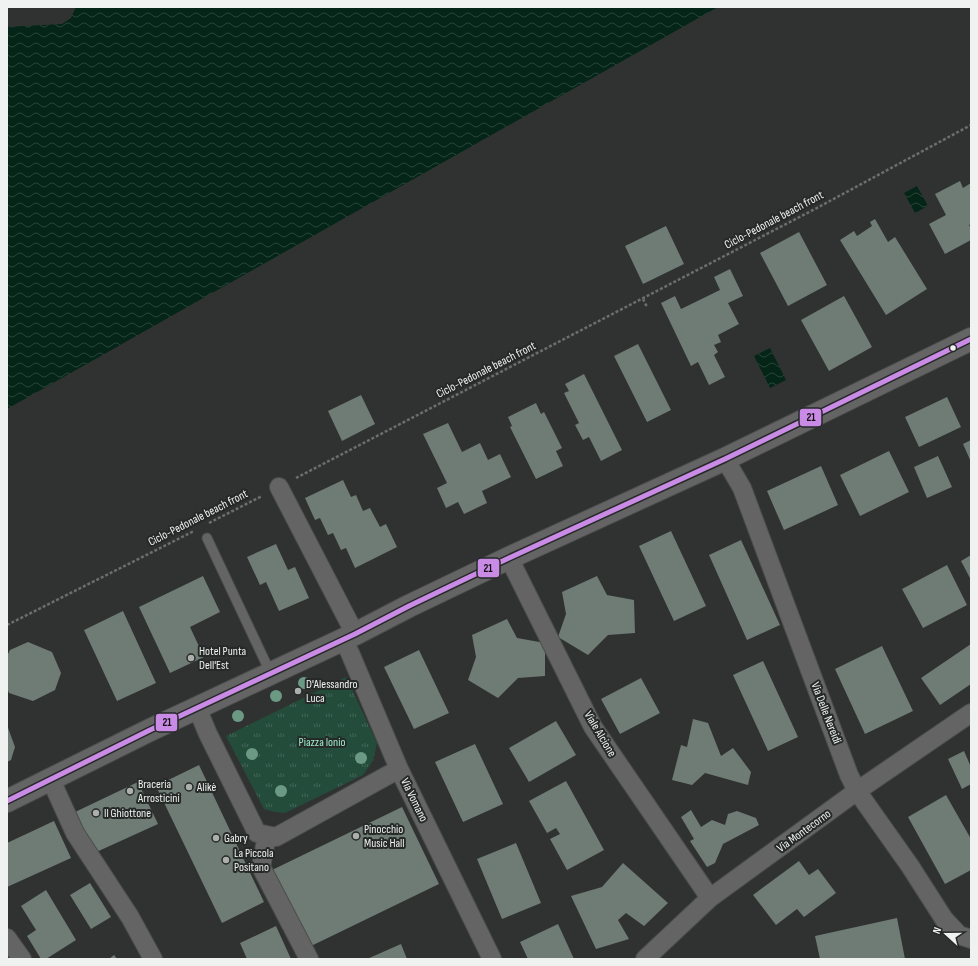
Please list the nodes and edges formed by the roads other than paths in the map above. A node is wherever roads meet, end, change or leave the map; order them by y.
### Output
1 (971, 339) edge
2 (725, 459) junction
3 (279, 487) road end
4 (207, 538) dead end
5 (510, 558) junction
6 (349, 637) junction
7 (271, 674) junction
8 (197, 708) junction
9 (971, 713) edge
10 (399, 769) junction
11 (51, 780) junction
12 (857, 791) junction
13 (7, 800) edge
14 (267, 835) junction
15 (710, 898) junction
16 (7, 938) edge
17 (971, 939) edge
18 (22, 959) edge
19 (153, 959) edge
20 (308, 959) edge
21 (492, 959) edge
22 (645, 959) edge

1 - 2 street
2 - 5 street
2 - 12 street, Via Delle Nereidi
3 - 6 street, Via Vomano
4 - 7 lane
5 - 6 street
5 - 15 street, Viale Alcione
6 - 7 street
6 - 10 street, Via Vomano
7 - 8 street
8 - 11 street
8 - 14 street
9 - 12 street, Via Montecorno
10 - 14 street
10 - 21 street, Via Vomano
11 - 13 street
11 - 19 street
12 - 15 street, Via Montecorno
12 - 17 street, Via Delle Nereidi
14 - 20 street
15 - 22 street, Via Montecorno
16 - 18 street

